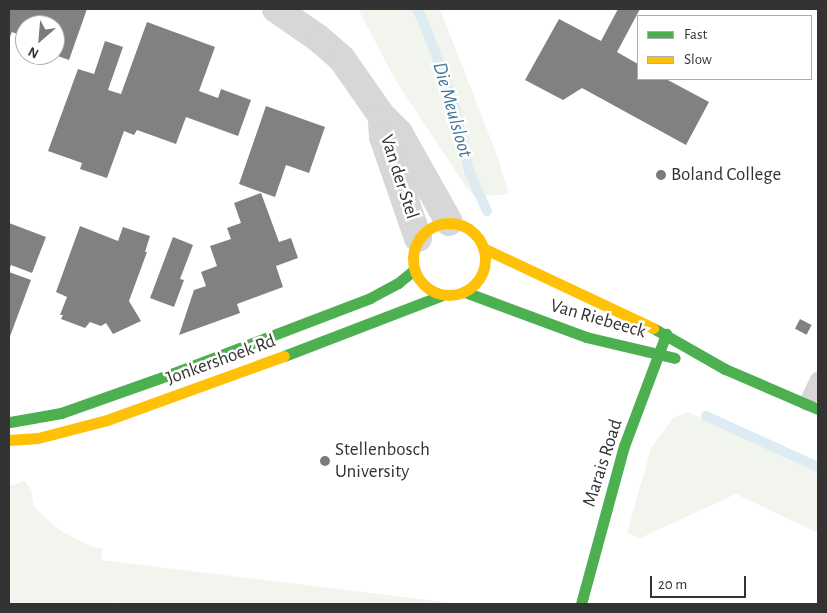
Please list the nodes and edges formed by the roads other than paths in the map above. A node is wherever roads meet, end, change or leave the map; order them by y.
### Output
1 (276, 9) edge
2 (381, 115) junction
3 (449, 222) junction
4 (418, 238) junction
5 (484, 248) junction
6 (414, 270) junction
7 (465, 292) junction
8 (440, 296) junction
9 (666, 334) junction
10 (658, 354) junction
11 (725, 369) junction
12 (818, 379) edge
13 (813, 406) edge
14 (9, 422) edge
15 (9, 440) edge
16 (581, 604) edge

1 - 2 street, Van der Stel
2 - 3 street, Van der Stel
2 - 4 street, Van der Stel
3 - 4 street
3 - 5 street
4 - 6 street
5 - 7 street
5 - 9 street, Van Riebeeck
6 - 8 street
6 - 14 street, Jonkershoek Rd
7 - 8 street
7 - 10 street, Van Riebeeck
8 - 15 street, Jonkershoek Rd
9 - 10 street, Marais Road
9 - 11 street, Van Riebeeck
10 - 11 street, Van Riebeeck
10 - 16 street, Marais Road
11 - 13 street, Van Riebeeck
12 - 13 lane

